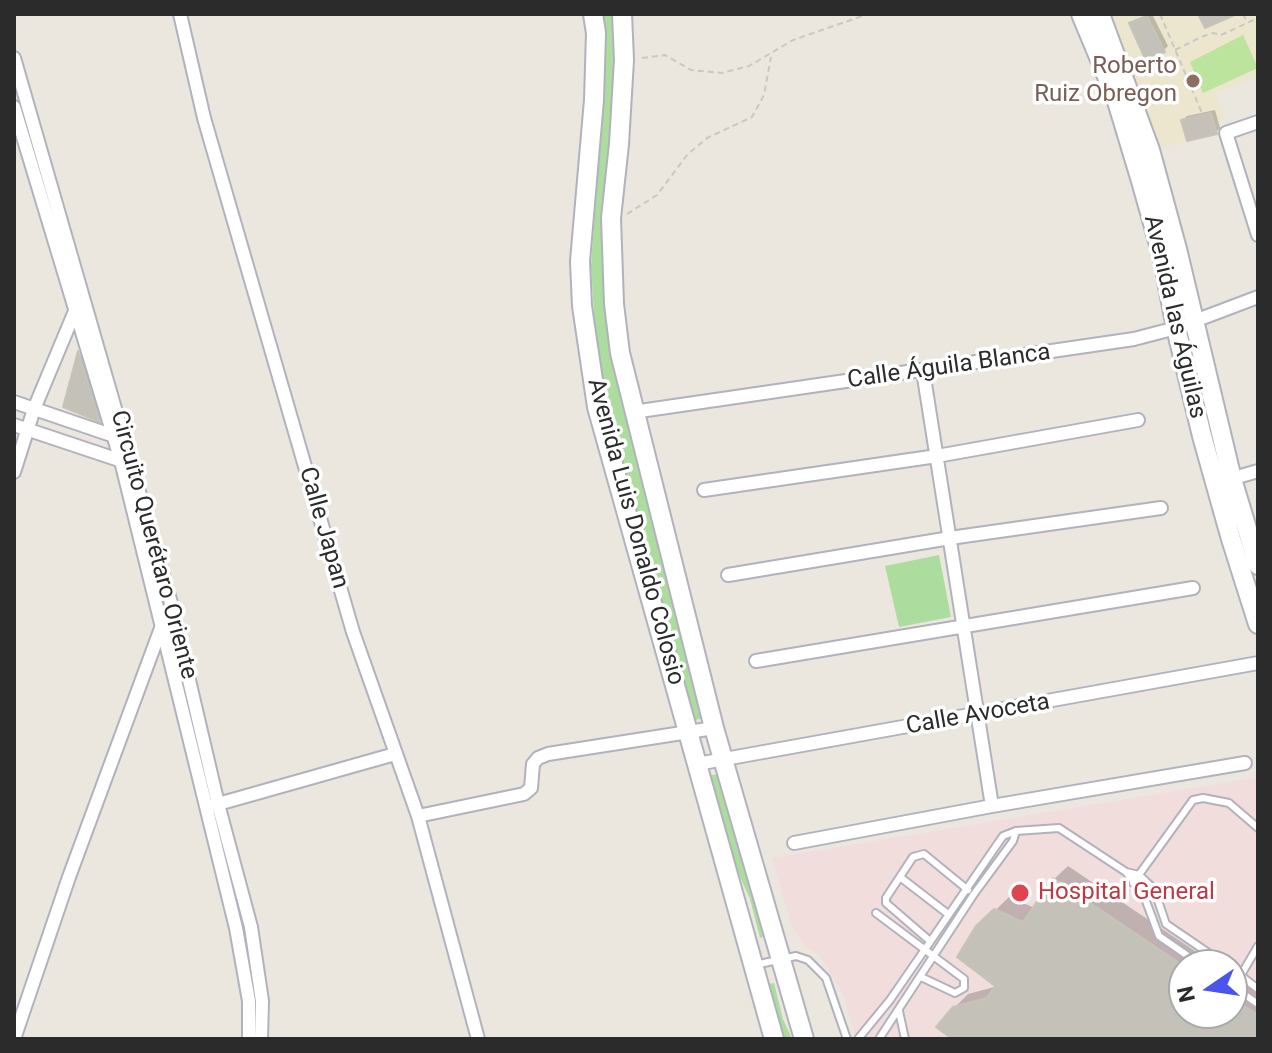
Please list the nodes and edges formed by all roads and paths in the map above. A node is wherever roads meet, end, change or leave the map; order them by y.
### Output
1 (180, 14) edge
2 (593, 14) edge
3 (622, 14) edge
4 (868, 14) edge
5 (1081, 14) edge
6 (1100, 14) edge
7 (1160, 14) edge
8 (1243, 14) edge
9 (1258, 18) edge
10 (1247, 23) junction
11 (1174, 51) junction
12 (772, 54) junction
13 (14, 58) edge
14 (624, 60) junction
15 (1110, 61) junction
16 (14, 107) edge
17 (1202, 113) dead end
18 (1258, 122) edge
19 (1254, 209) edge
20 (611, 218) junction
21 (1258, 235) edge
22 (1258, 297) edge
23 (75, 311) junction
24 (1184, 325) junction
25 (923, 371) junction
26 (14, 402) edge
27 (34, 409) junction
28 (633, 412) junction
29 (1138, 420) dead end
30 (14, 425) edge
31 (28, 430) junction
32 (118, 437) junction
33 (937, 456) junction
34 (126, 462) junction
35 (1258, 471) edge
36 (14, 472) edge
37 (1224, 481) junction
38 (704, 490) dead end
39 (1161, 508) dead end
40 (950, 538) junction
41 (1252, 566) edge
42 (728, 575) dead end
43 (1193, 588) dead end
44 (171, 603) junction
45 (1258, 624) edge
46 (965, 627) junction
47 (161, 628) junction
48 (756, 661) dead end
49 (1258, 663) edge
50 (976, 716) junction
51 (714, 728) junction
52 (689, 733) junction
53 (395, 754) junction
54 (725, 760) junction
55 (1245, 763) dead end
56 (697, 764) junction
57 (211, 806) junction
58 (992, 806) junction
59 (418, 816) junction
60 (1258, 828) edge
61 (1016, 831) junction
62 (794, 843) dead end
63 (1126, 872) junction
64 (1139, 875) junction
65 (900, 877) junction
66 (1133, 883) junction
67 (966, 888) junction
68 (974, 894) junction
69 (876, 913) dead end
70 (948, 914) junction
71 (930, 941) junction
72 (925, 949) junction
73 (1178, 949) edge
74 (1203, 949) edge
75 (933, 955) junction
76 (781, 959) junction
77 (755, 965) junction
78 (921, 977) junction
79 (255, 1001) junction
80 (899, 1008) junction
81 (14, 1039) edge
82 (249, 1039) edge
83 (261, 1039) edge
84 (478, 1039) edge
85 (774, 1039) edge
86 (804, 1039) edge
87 (847, 1039) edge
88 (858, 1039) edge
89 (879, 1039) edge
90 (905, 1039) edge

1 - 53 street, Calle Japan
2 - 52 street, Avenida Luis Donaldo Colosio
3 - 14 street, Avenida Luis Donaldo Colosio
4 - 12 path
5 - 15 street, Avenida las Águilas
6 - 15 street, Avenida las Águilas
7 - 11 path
8 - 10 path
9 - 10 path
10 - 11 path
11 - 17 path
12 - 14 path
12 - 20 path
13 - 32 street, Circuito Querétaro Oriente
14 - 20 street, Avenida Luis Donaldo Colosio
15 - 24 street, Avenida las Águilas
16 - 23 street, Circuito Querétaro Oriente
18 - 19 street
19 - 21 street
20 - 28 street, Avenida Luis Donaldo Colosio
22 - 24 street, Calle Águila Blanca
23 - 27 street
23 - 32 street, Circuito Querétaro Oriente
24 - 25 street, Calle Águila Blanca
24 - 37 street, Avenida las Águilas
25 - 28 street, Calle Águila Blanca
25 - 33 street
26 - 27 street
27 - 31 street
27 - 32 street
28 - 51 street, Avenida Luis Donaldo Colosio
29 - 33 street
30 - 31 street
31 - 34 street
31 - 36 street
32 - 34 street, Circuito Querétaro Oriente
33 - 38 street
33 - 40 street
34 - 44 street, Circuito Querétaro Oriente
34 - 47 street, Circuito Querétaro Oriente
35 - 37 street
37 - 41 street, Avenida las Águilas
39 - 40 street
40 - 42 street
40 - 46 street
41 - 45 street, Avenida las Águilas
43 - 46 street
44 - 47 street
44 - 57 street, Circuito Querétaro Oriente
46 - 48 street
46 - 50 street
47 - 57 street, Circuito Querétaro Oriente
47 - 81 street
49 - 50 street, Calle Avoceta
50 - 54 street, Calle Avoceta
50 - 58 street
51 - 52 street
51 - 54 street, Avenida Luis Donaldo Colosio
52 - 56 street, Avenida Luis Donaldo Colosio
52 - 59 street
53 - 57 street
53 - 59 street, Calle Japan
54 - 56 street, Calle Avoceta
54 - 76 street, Avenida Luis Donaldo Colosio
55 - 58 street
56 - 77 street, Avenida Luis Donaldo Colosio
57 - 79 street, Circuito Querétaro Oriente
58 - 62 street
59 - 84 street, Calle Japan
60 - 64 lane
61 - 63 lane
61 - 67 lane
61 - 68 lane
63 - 64 lane
63 - 66 lane
64 - 66 lane
64 - 74 lane
65 - 67 lane
65 - 70 lane
65 - 71 lane
66 - 73 lane
67 - 68 lane
67 - 70 lane
68 - 75 lane
69 - 72 lane
70 - 71 lane
71 - 72 lane
72 - 75 lane
72 - 88 lane
75 - 78 lane
75 - 78 lane
76 - 77 lane
76 - 86 street, Avenida Luis Donaldo Colosio
76 - 87 lane
77 - 85 street, Avenida Luis Donaldo Colosio
78 - 80 lane
79 - 82 street, Circuito Querétaro Oriente
79 - 83 street, Circuito Querétaro Oriente
80 - 89 lane
80 - 90 lane

